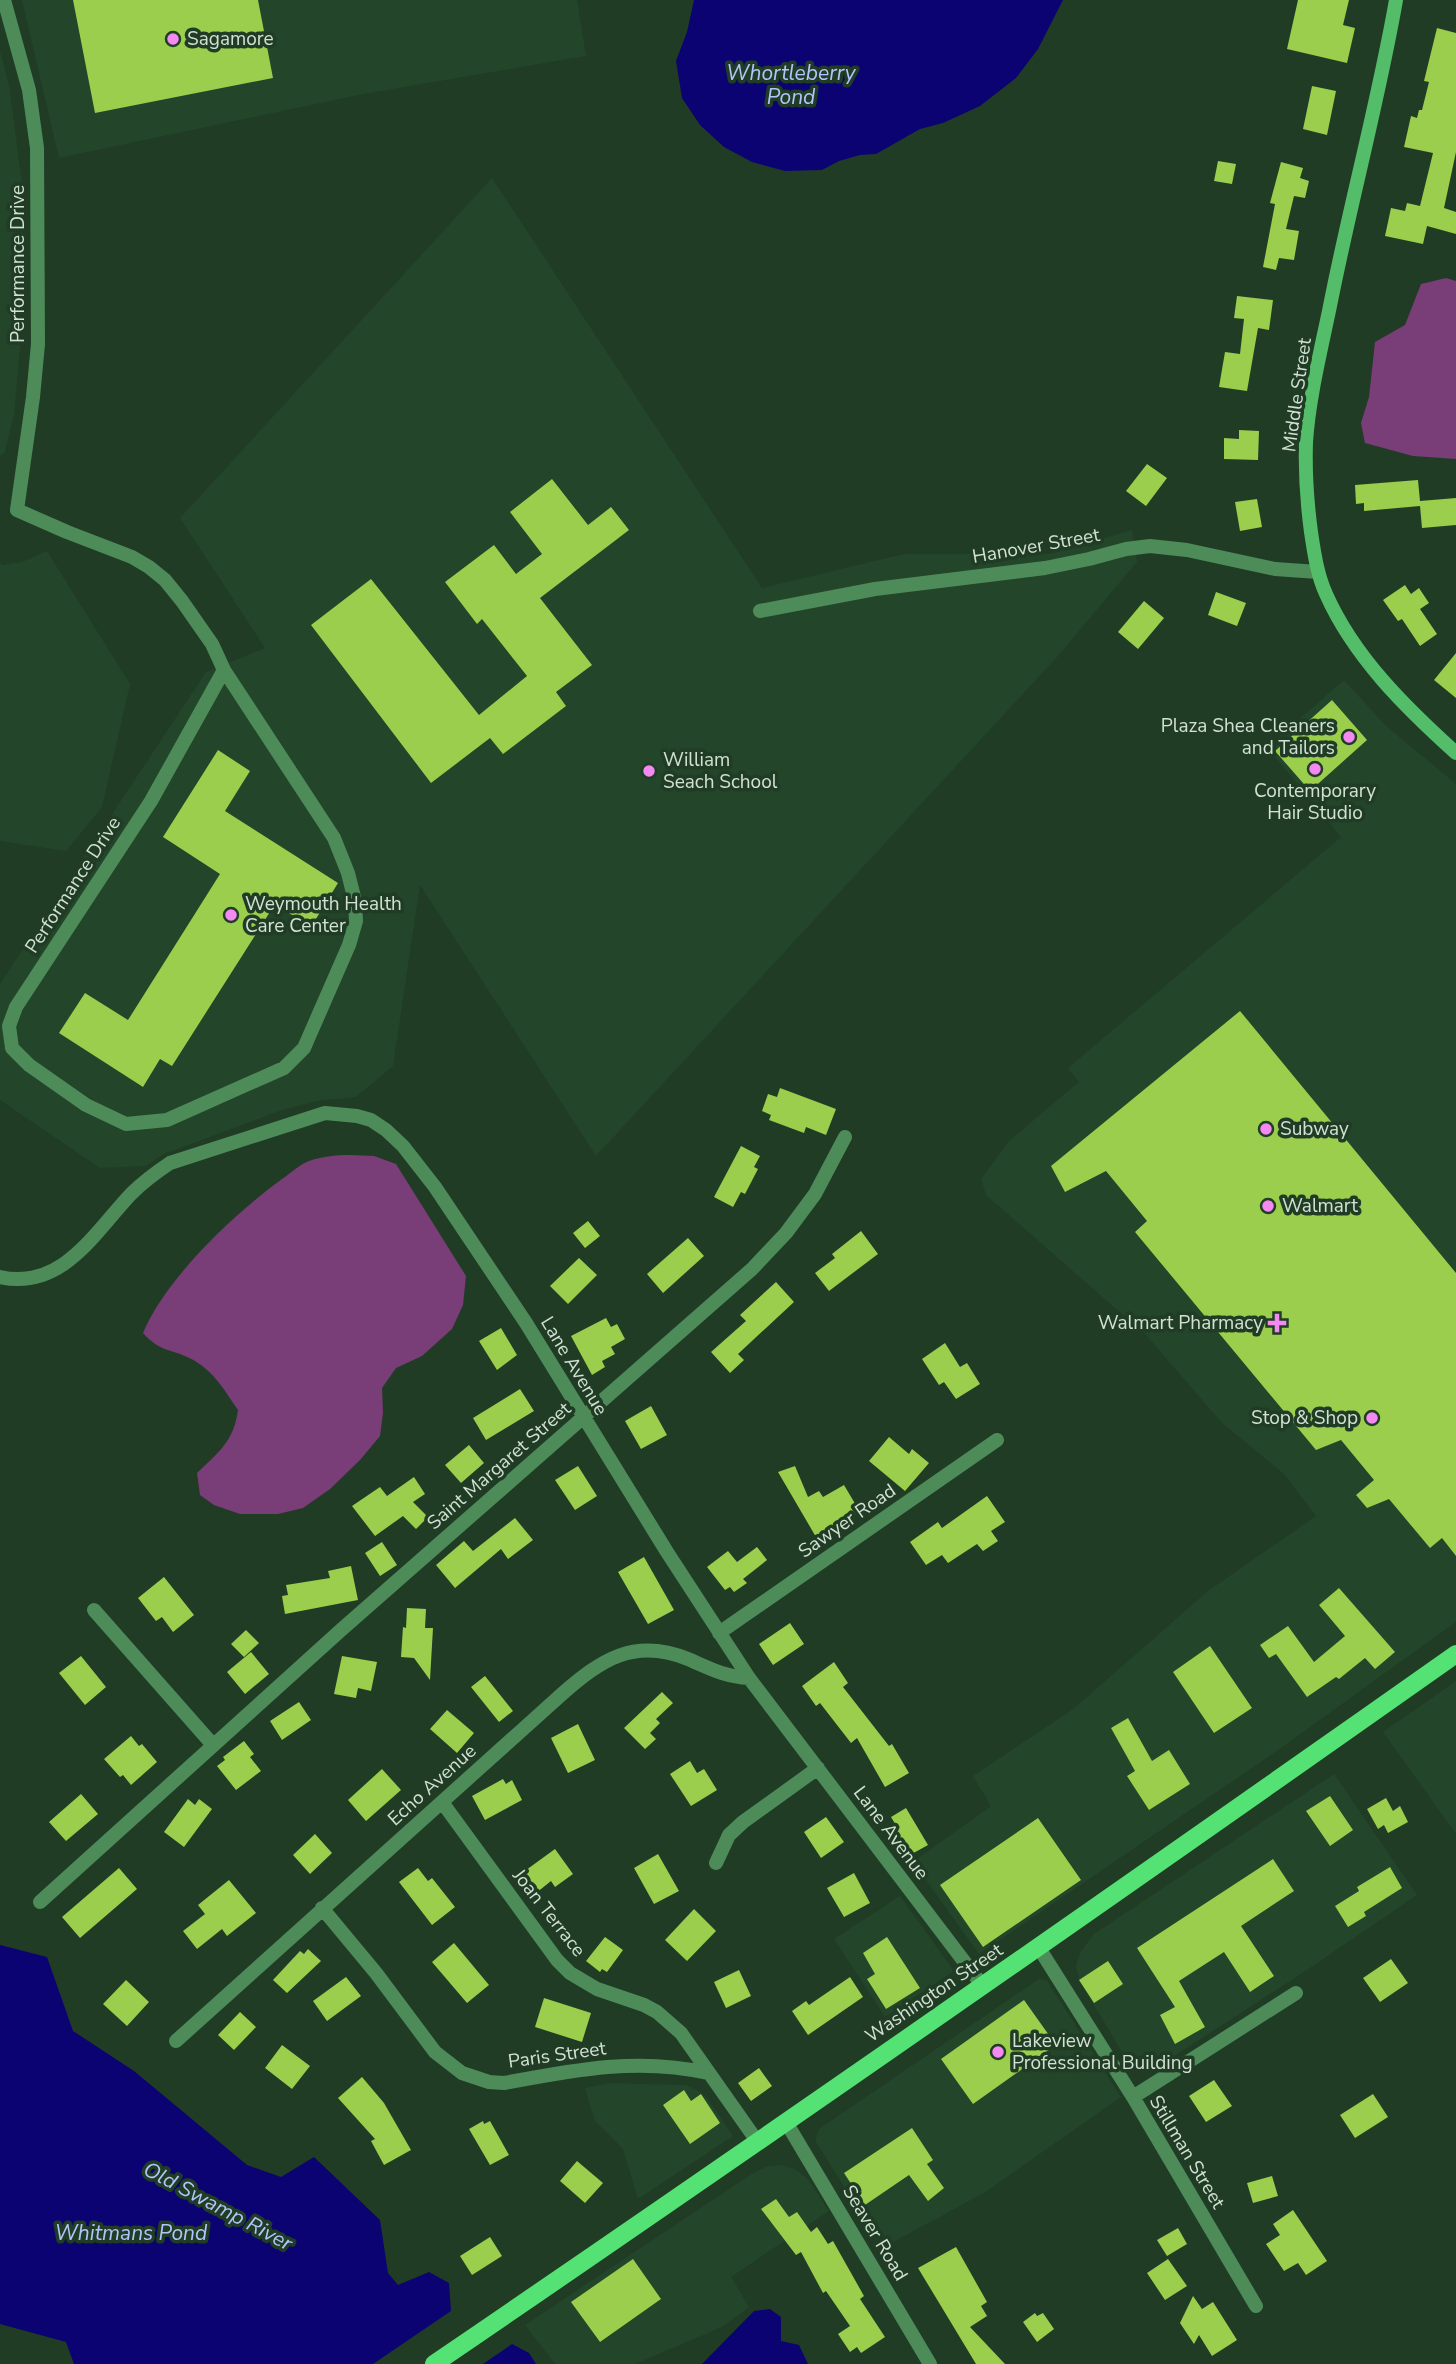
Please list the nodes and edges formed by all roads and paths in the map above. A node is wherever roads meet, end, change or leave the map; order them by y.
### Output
1 (4, 0) edge
2 (1396, 0) edge
3 (1318, 572) junction
4 (760, 611) dead end
5 (224, 670) junction
6 (1456, 752) edge
7 (845, 1137) dead end
8 (0, 1277) edge
9 (583, 1418) junction
10 (997, 1440) dead end
11 (94, 1610) dead end
12 (719, 1633) junction
13 (1456, 1654) edge
14 (748, 1678) junction
15 (213, 1745) junction
16 (818, 1768) junction
17 (442, 1802) junction
18 (716, 1863) dead end
19 (40, 1902) dead end
20 (322, 1908) junction
21 (1038, 1948) junction
22 (982, 1985) junction
23 (1296, 1993) dead end
24 (176, 2041) dead end
25 (708, 2073) junction
26 (1133, 2097) junction
27 (786, 2122) junction
28 (757, 2141) junction
29 (1256, 2305) dead end
30 (434, 2364) edge
31 (930, 2364) edge

1 - 5 street, Performance Drive
2 - 3 main road, Middle Street
3 - 4 street, Hanover Street
3 - 6 main road, Middle Street
5 - 5 street, Performance Drive
7 - 9 street, Saint Margaret Street
8 - 9 street, Lane Avenue
9 - 12 street, Lane Avenue
9 - 15 street, Saint Margaret Street
10 - 12 street, Sawyer Road
11 - 15 street
12 - 14 street, Lane Avenue
13 - 21 main road, Washington Street
14 - 16 street, Lane Avenue
14 - 17 street, Echo Avenue
15 - 19 street, Saint Margaret Street
16 - 18 street
16 - 22 street, Lane Avenue
17 - 20 street, Echo Avenue
17 - 25 street, Joan Terrace
20 - 24 street, Echo Avenue
20 - 25 street, Paris Street
21 - 22 main road, Washington Street
21 - 26 street, Stillman Street
22 - 27 main road, Washington Street
23 - 26 street
25 - 28 street, Joan Terrace
26 - 29 street, Stillman Street
27 - 28 main road, Washington Street
27 - 31 street, Seaver Road
28 - 30 main road, Washington Street

